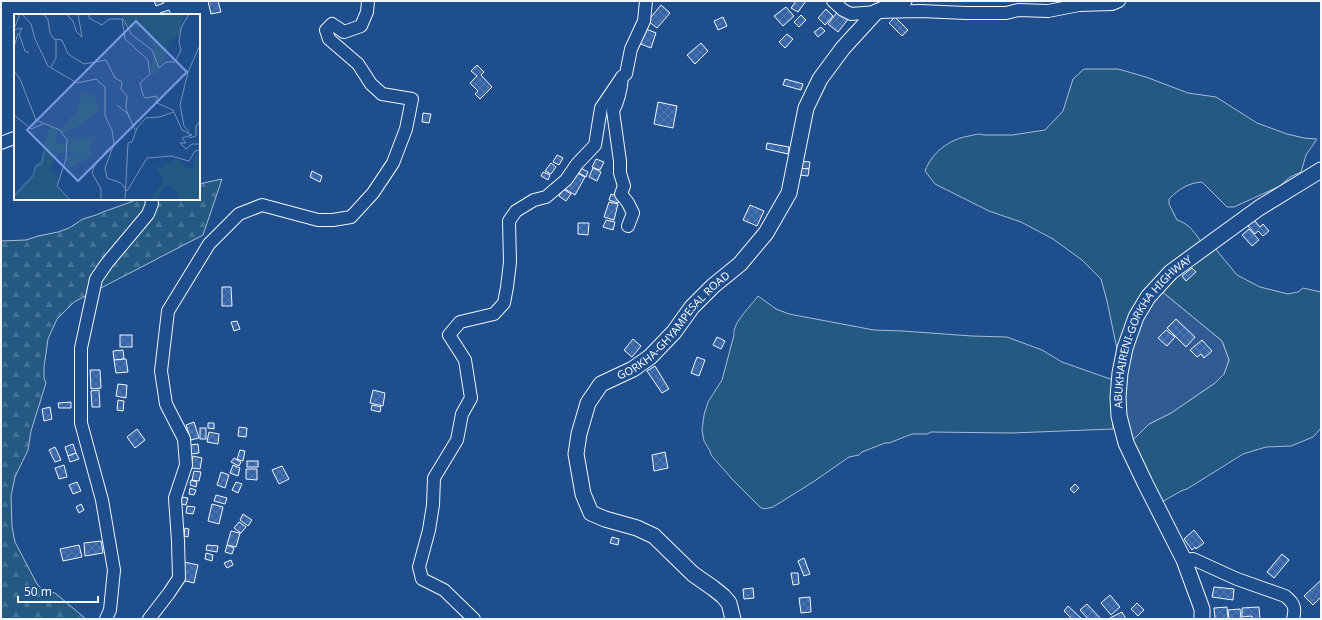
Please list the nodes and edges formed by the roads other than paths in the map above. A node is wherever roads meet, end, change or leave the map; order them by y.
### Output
1 (368, 1) edge
2 (646, 1) edge
3 (833, 1) edge
4 (904, 1) edge
5 (1119, 1) edge
6 (876, 12) junction
7 (622, 78) junction
8 (14, 138) edge
9 (1, 143) edge
10 (1321, 170) edge
11 (150, 200) edge
12 (628, 226) dead end
13 (1184, 560) junction
14 (106, 619) edge
15 (148, 619) edge
16 (474, 619) edge
17 (733, 619) edge
18 (1202, 619) edge
19 (1293, 619) edge

1 - 15 street
2 - 7 street
3 - 6 street
4 - 6 main road, GORKHA-GHYAMPESAL ROAD
5 - 6 street
6 - 17 main road, GORKHA-GHYAMPESAL ROAD
7 - 12 street
7 - 16 street
8 - 9 street
10 - 13 main road, ABUKHAIRENI-GORKHA HIGHWAY
11 - 14 street
13 - 18 main road, ABUKHAIRENI-GORKHA HIGHWAY
13 - 19 street

